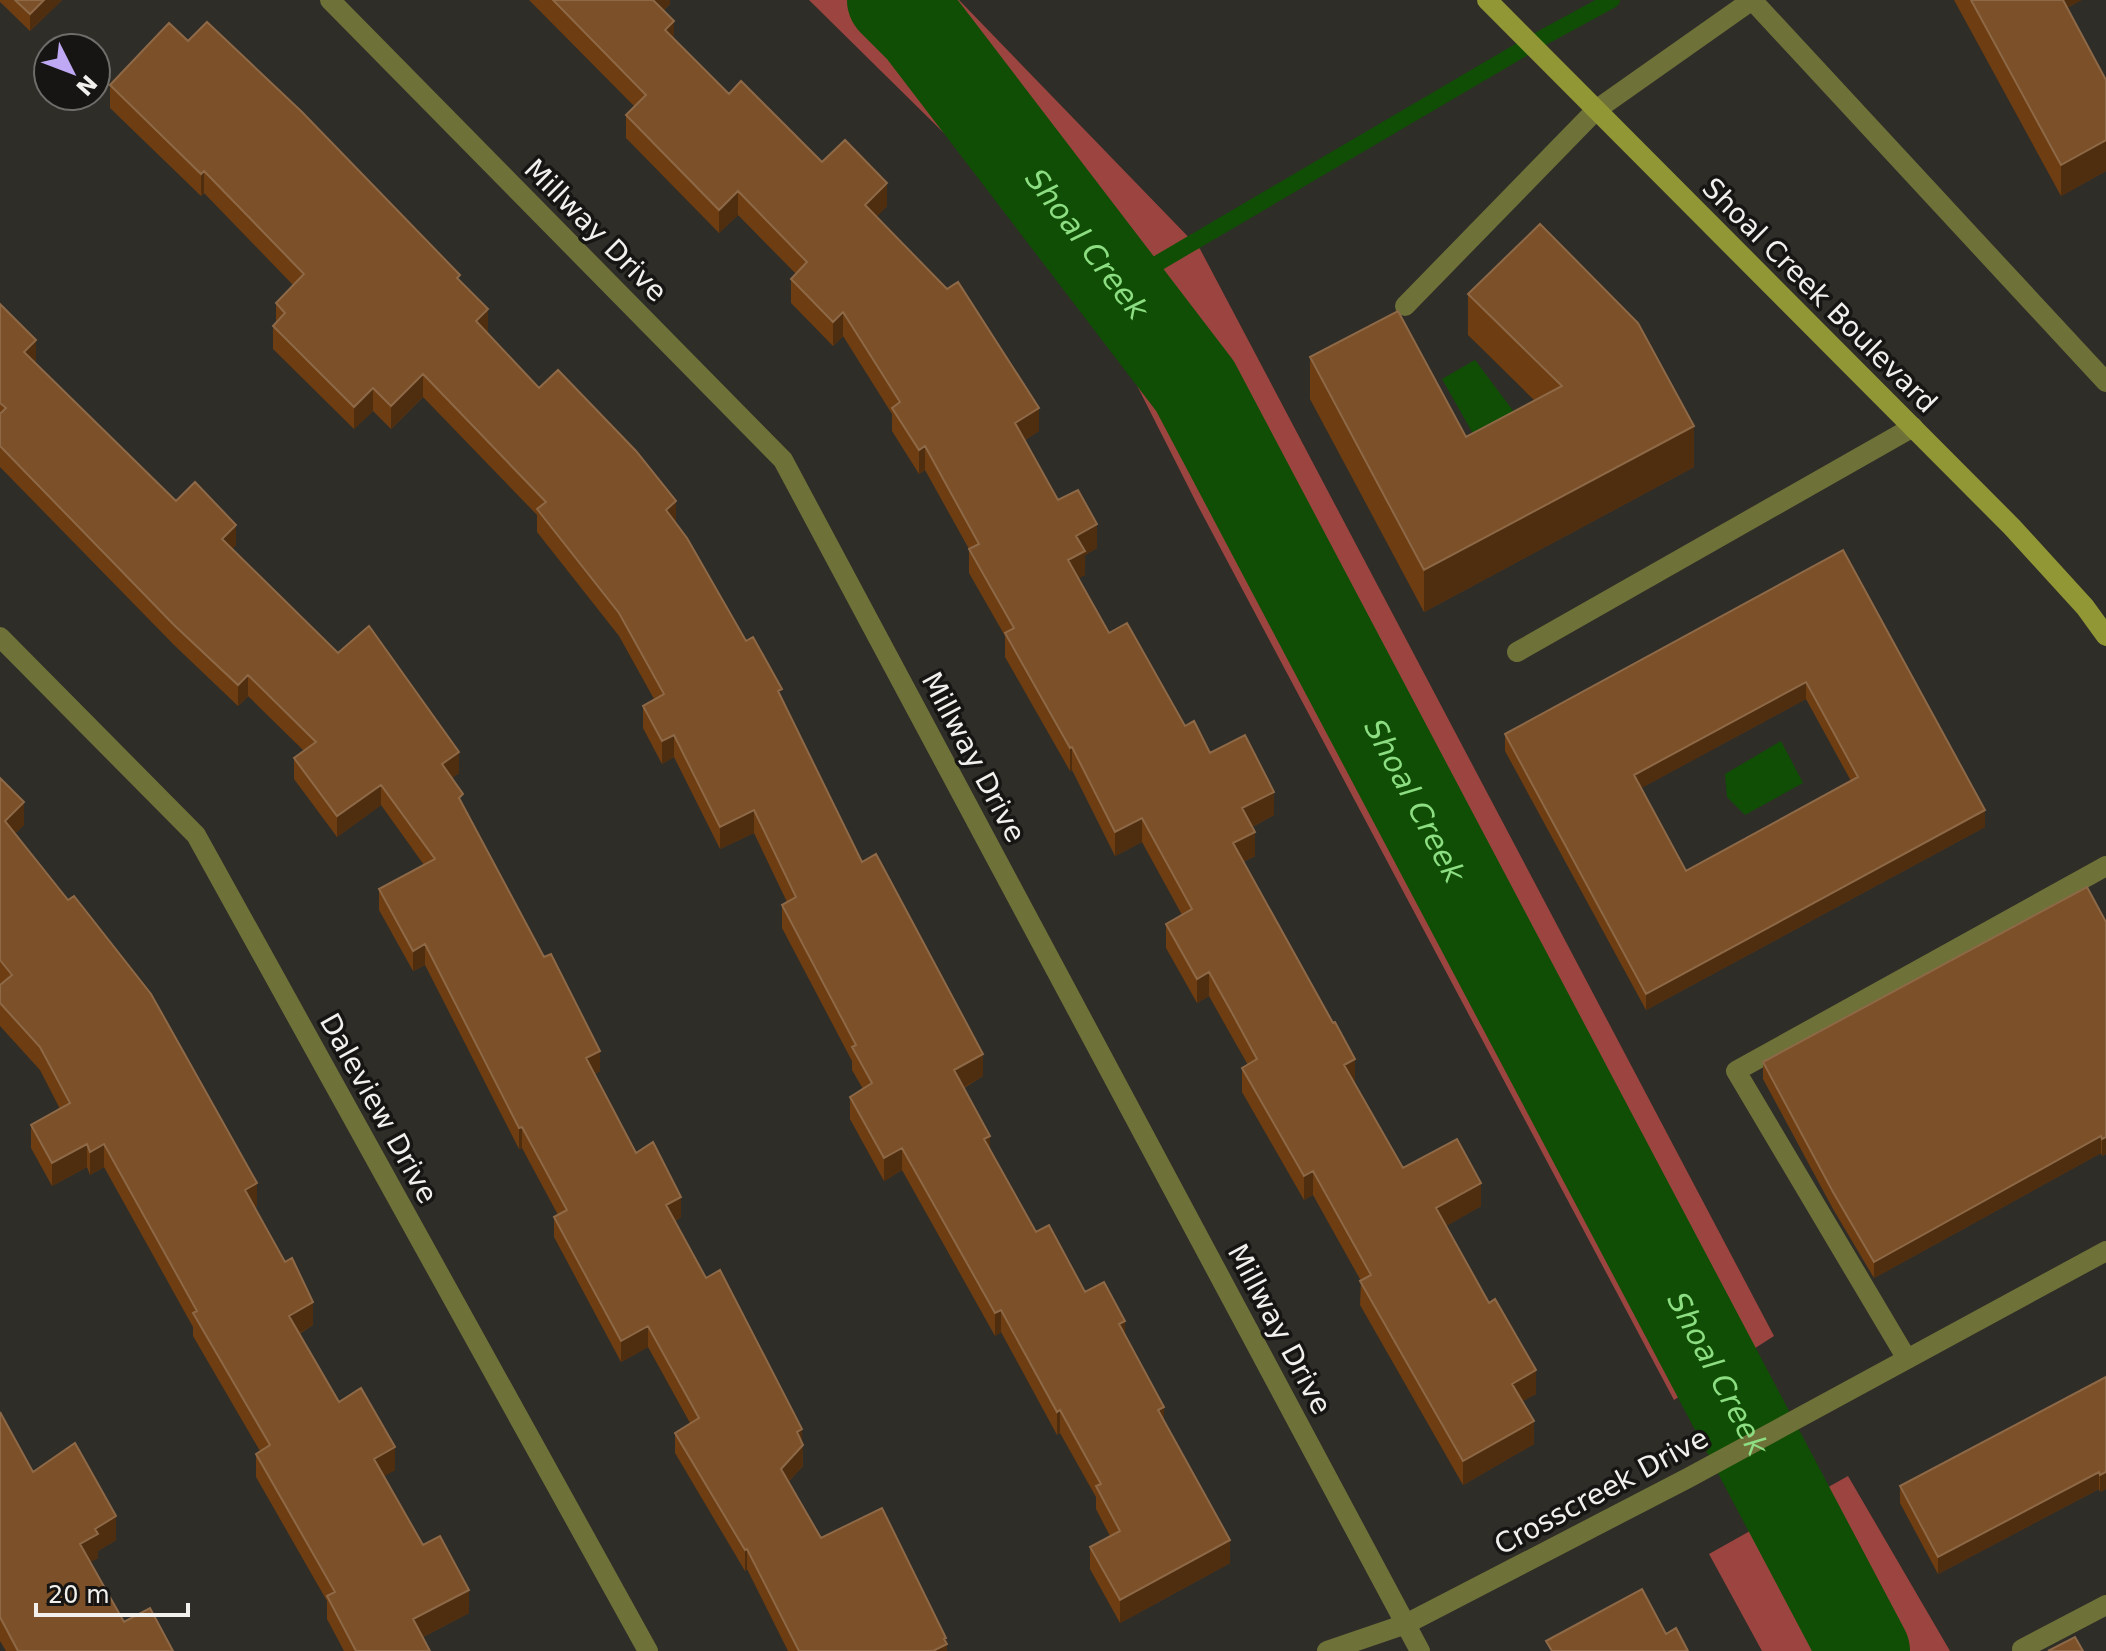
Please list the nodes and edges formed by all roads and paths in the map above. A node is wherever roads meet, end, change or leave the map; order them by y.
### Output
1 (330, 0) edge
2 (1487, 0) edge
3 (1752, 0) edge
4 (1596, 110) junction
5 (1405, 306) dead end
6 (2106, 382) edge
7 (1913, 427) junction
8 (2106, 636) edge
9 (0, 637) edge
10 (1517, 652) dead end
11 (2106, 866) edge
12 (2106, 1251) edge
13 (1907, 1359) junction
14 (2106, 1605) edge
15 (1406, 1624) junction
16 (2022, 1649) dead end
17 (648, 1651) edge
18 (1327, 1651) edge
19 (1420, 1651) edge

1 - 15 street, Millway Drive
2 - 4 street, Shoal Creek Boulevard
3 - 4 street
3 - 6 street
4 - 5 street
4 - 7 street, Shoal Creek Boulevard
7 - 8 street, Shoal Creek Boulevard
7 - 10 street
9 - 17 street, Daleview Drive
11 - 13 street
12 - 13 street, Crosscreek Drive
13 - 15 street, Crosscreek Drive
14 - 16 street
15 - 18 street, Crosscreek Drive
15 - 19 street, Millway Drive

